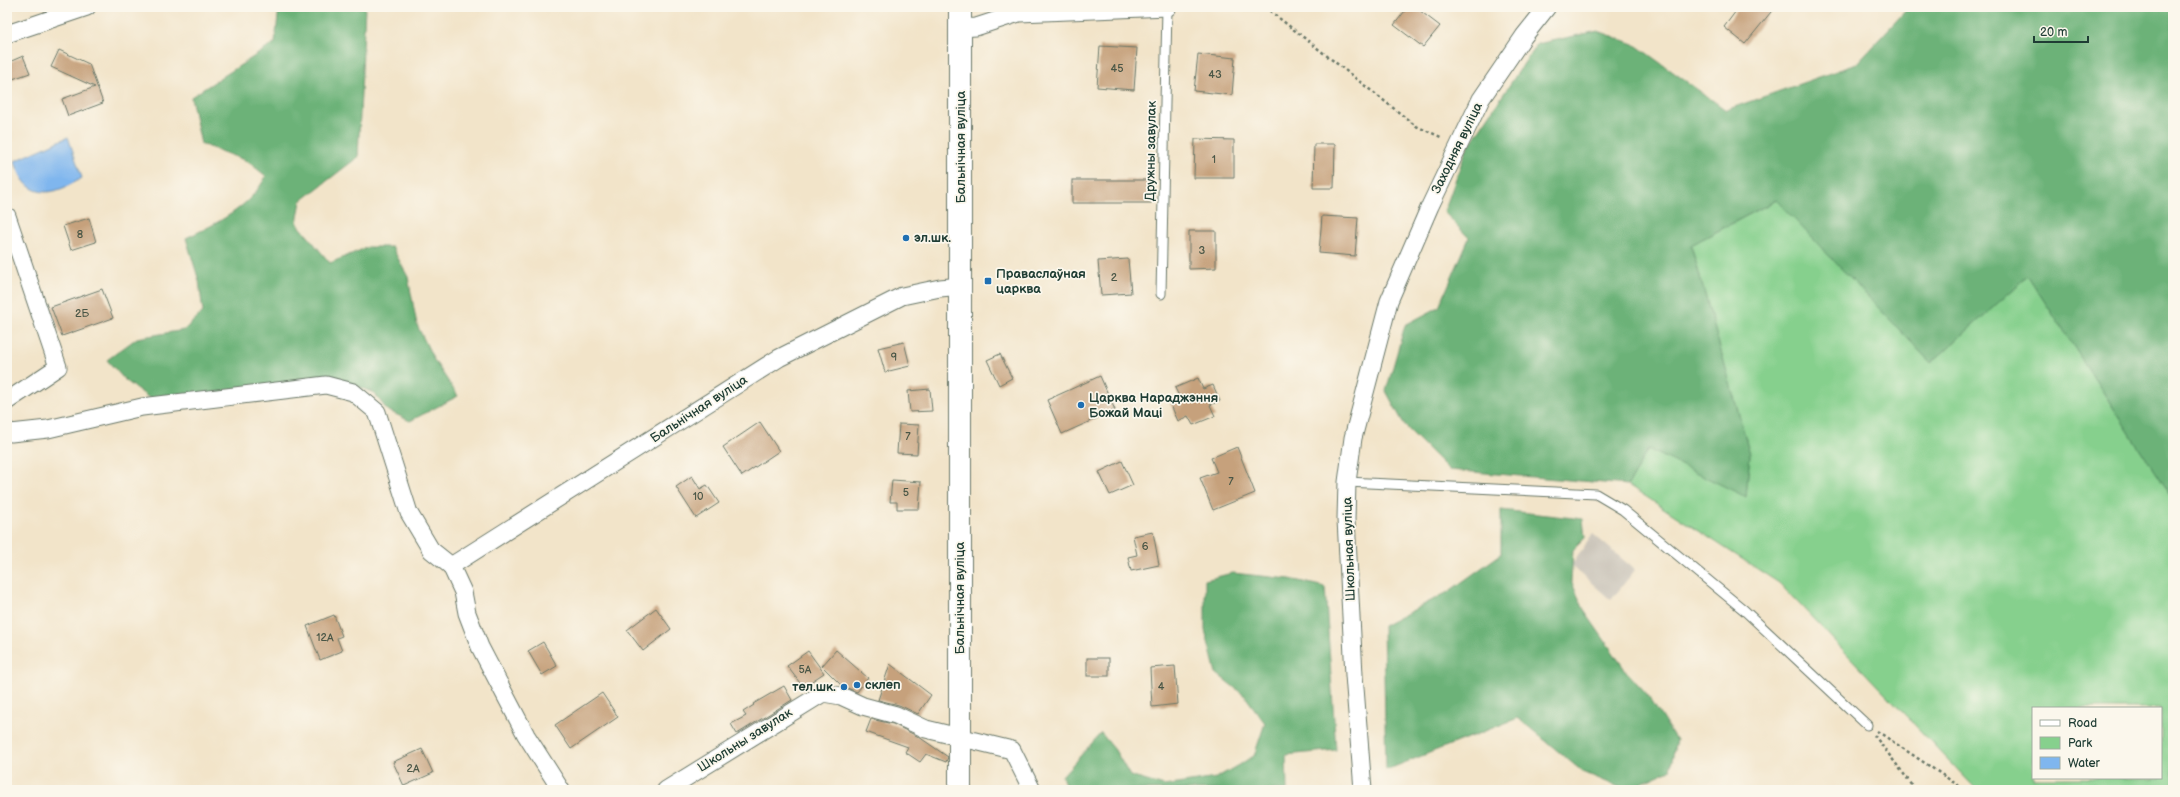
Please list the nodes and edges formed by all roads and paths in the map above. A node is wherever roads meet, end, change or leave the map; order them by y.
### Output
1 (87, 7) edge
2 (1168, 7) edge
3 (1265, 7) edge
4 (1547, 7) edge
5 (960, 17) edge
6 (7, 34) edge
7 (1458, 145) junction
8 (7, 216) edge
9 (961, 286) junction
10 (1161, 294) dead end
11 (1388, 306) joint
12 (7, 401) edge
13 (7, 430) edge
14 (1347, 482) junction
15 (451, 566) junction
16 (1867, 725) junction
17 (960, 739) junction
18 (561, 790) edge
19 (666, 790) edge
20 (960, 790) edge
21 (1032, 790) edge
22 (1363, 790) edge
23 (1916, 790) edge
24 (1965, 790) edge

1 - 6 street
2 - 5 street
2 - 10 lane, Дружны завулак
3 - 7 path
4 - 7 street, Заходняя вуліца
5 - 9 street, Бальнічная вуліца
7 - 11 street, Заходняя вуліца
8 - 12 street
9 - 15 street, Бальнічная вуліца
9 - 17 street, Бальнічная вуліца
11 - 14 street, Школьная вуліца
13 - 15 street
14 - 16 lane
14 - 22 street, Школьная вуліца
15 - 18 street
16 - 23 path
16 - 24 path
17 - 19 street, Школьны завулак
17 - 20 street, Бальнічная вуліца
17 - 21 street, Школьны завулак

